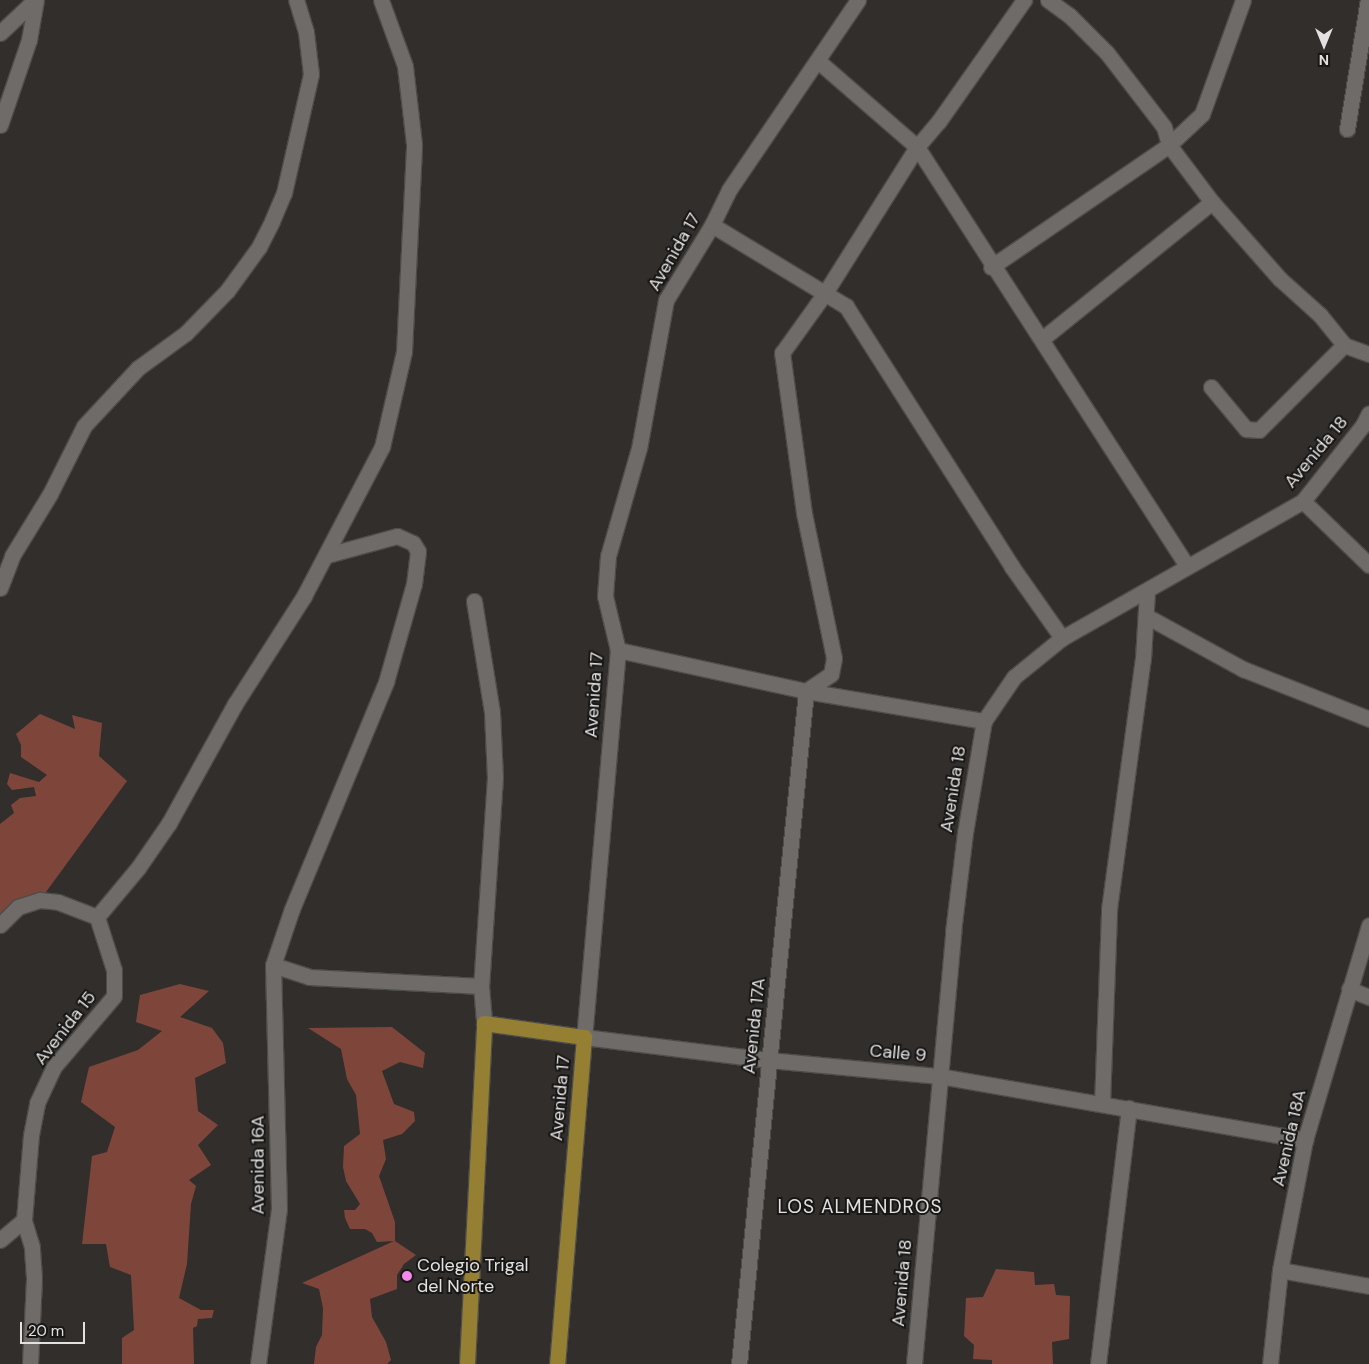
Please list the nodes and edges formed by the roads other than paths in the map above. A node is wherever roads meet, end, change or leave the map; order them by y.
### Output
1 (36, 0) edge
2 (296, 0) edge
3 (381, 0) edge
4 (858, 0) edge
5 (1024, 0) edge
6 (1048, 0) edge
7 (1243, 0) edge
8 (1366, 1) edge
9 (0, 34) edge
10 (818, 60) junction
11 (0, 125) edge
12 (1347, 129) dead end
13 (1169, 145) junction
14 (916, 146) junction
15 (1212, 202) junction
16 (712, 224) junction
17 (992, 267) junction
18 (826, 293) junction
19 (1042, 339) junction
20 (1344, 345) junction
21 (1369, 354) edge
22 (1211, 387) dead end
23 (1369, 413) edge
24 (1303, 501) junction
25 (327, 556) junction
26 (1369, 564) edge
27 (1186, 565) junction
28 (0, 588) edge
29 (1147, 591) junction
30 (474, 601) dead end
31 (1146, 616) junction
32 (1062, 638) junction
33 (618, 650) junction
34 (806, 692) junction
35 (1369, 719) edge
36 (984, 721) junction
37 (97, 917) junction
38 (0, 925) edge
39 (1369, 925) edge
40 (273, 965) junction
41 (481, 986) junction
42 (1349, 988) junction
43 (1369, 997) edge
44 (484, 1023) junction
45 (584, 1038) junction
46 (770, 1060) junction
47 (940, 1076) junction
48 (1102, 1104) junction
49 (1129, 1108) junction
50 (1305, 1140) junction
51 (24, 1220) junction
52 (0, 1240) edge
53 (1280, 1270) junction
54 (1369, 1286) edge
55 (30, 1364) edge
56 (258, 1364) edge
57 (467, 1364) edge
58 (557, 1364) edge
59 (739, 1364) edge
60 (914, 1364) edge
61 (1098, 1364) edge
62 (1270, 1364) edge

1 - 9 street
1 - 11 street
2 - 28 street
3 - 25 street
4 - 10 street, Avenida 17
5 - 14 street
6 - 13 street
7 - 13 street
8 - 12 street
10 - 14 street
10 - 16 street, Avenida 17
13 - 15 street
13 - 17 street
14 - 17 street
14 - 18 street
15 - 19 street
15 - 20 street
16 - 18 street
16 - 33 street, Avenida 17
17 - 19 street
18 - 32 street
18 - 34 street
19 - 27 street
20 - 21 street
20 - 22 street
23 - 24 street, Avenida 18
24 - 26 street
24 - 27 street, Avenida 18
25 - 37 street
25 - 40 street, Avenida 16A
27 - 29 street, Avenida 18
29 - 31 street
29 - 32 street, Avenida 18
30 - 41 street
31 - 35 street
31 - 48 street
32 - 36 street, Avenida 18
33 - 34 street
33 - 45 street, Avenida 17
34 - 36 street
34 - 46 street, Avenida 17A
36 - 47 street, Avenida 18
37 - 38 street
37 - 51 street, Avenida 15
39 - 42 street, Avenida 18A
40 - 41 street
40 - 56 street, Avenida 16A
41 - 44 street
42 - 43 street
42 - 50 street, Avenida 18A
44 - 45 main road, Calle 9
44 - 57 main road
45 - 46 street, Calle 9
45 - 58 main road, Avenida 17
46 - 47 street, Calle 9
46 - 59 street, Avenida 17A
47 - 48 street, Calle 9
47 - 60 street, Avenida 18
48 - 49 street, Calle 9
49 - 50 street, Calle 9
49 - 61 street
50 - 53 street, Avenida 18A
51 - 52 street
51 - 55 street, Avenida 15
53 - 54 street
53 - 62 street, Avenida 18A

